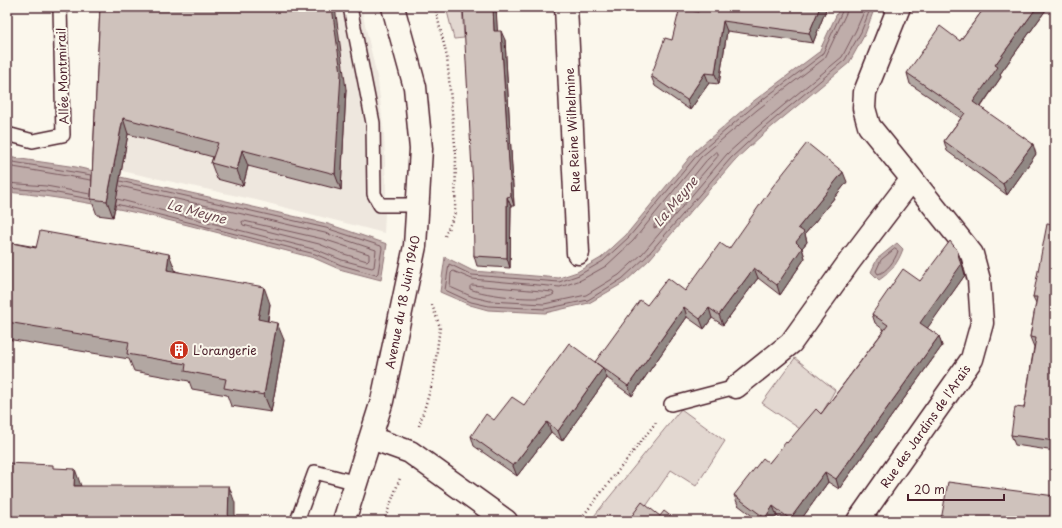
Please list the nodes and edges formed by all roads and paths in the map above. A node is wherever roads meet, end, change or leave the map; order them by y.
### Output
1 (60, 7) edge
2 (350, 7) edge
3 (393, 7) edge
4 (435, 7) edge
5 (566, 7) edge
6 (899, 7) edge
7 (7, 134) edge
8 (912, 179) junction
9 (418, 205) junction
10 (444, 238) dead end
11 (578, 254) dead end
12 (431, 302) dead end
13 (736, 387) joint
14 (671, 404) joint
15 (417, 432) dead end
16 (371, 438) junction
17 (402, 473) dead end
18 (357, 483) junction
19 (297, 521) edge
20 (344, 521) edge
21 (384, 521) edge
22 (506, 521) edge
23 (579, 521) edge
24 (858, 521) edge

1 - 7 lane, Allée Montmirail
2 - 9 lane
3 - 9 street, Avenue du 18 Juin 1940
4 - 10 path
5 - 11 street, Rue Reine Wilhelmine
6 - 8 street, Rue des Jardins de l'Araïs
8 - 13 street
8 - 24 street, Rue des Jardins de l'Araïs
9 - 16 street, Avenue du 18 Juin 1940
12 - 15 path
13 - 14 lane
14 - 23 path
16 - 18 street, Avenue du 18 Juin 1940
16 - 22 street
17 - 21 path
18 - 19 lane
18 - 20 street, Avenue du 18 Juin 1940

